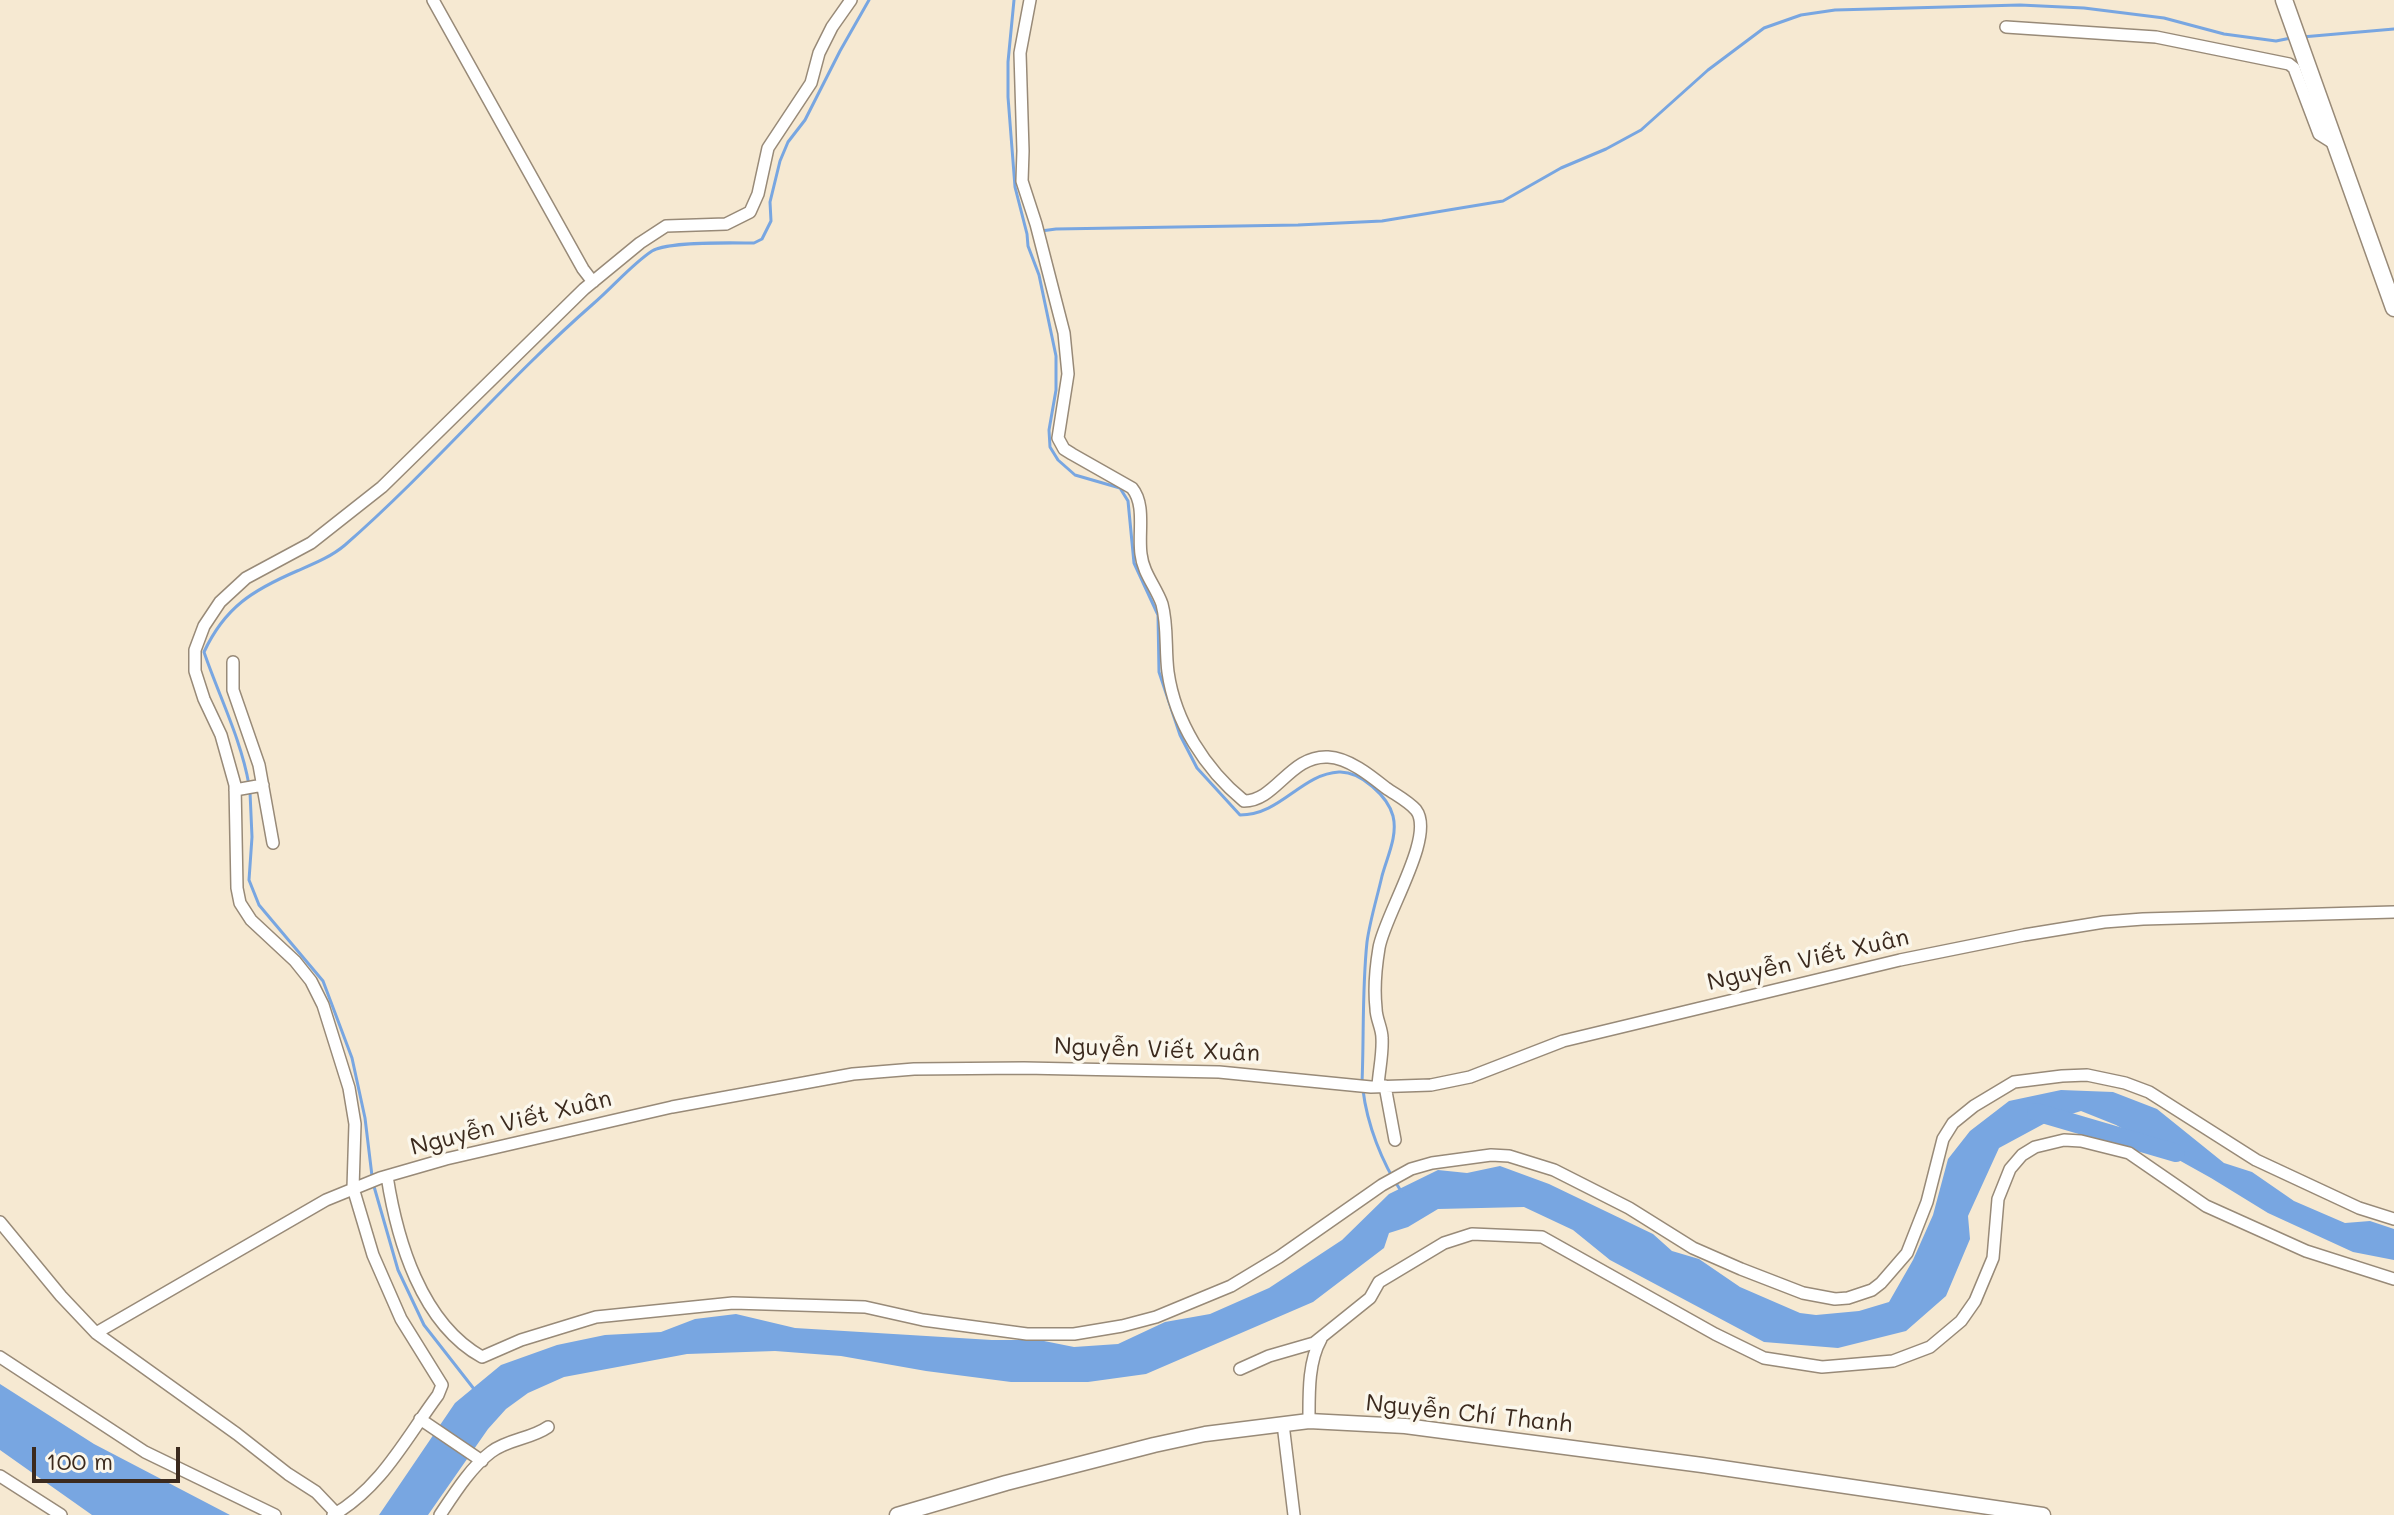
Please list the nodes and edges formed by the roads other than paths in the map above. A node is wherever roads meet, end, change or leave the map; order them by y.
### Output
1 (433, 0) edge
2 (851, 0) edge
3 (1030, 0) edge
4 (2286, 4) edge
5 (2006, 27) dead end
6 (2335, 144) junction
7 (588, 285) junction
8 (2394, 308) edge
9 (233, 662) dead end
10 (259, 786) junction
11 (238, 789) junction
12 (273, 843) dead end
13 (2394, 912) edge
14 (1378, 1086) junction
15 (1395, 1140) dead end
16 (383, 1177) junction
17 (356, 1186) junction
18 (2394, 1219) edge
19 (0, 1222) edge
20 (2394, 1279) edge
21 (96, 1333) junction
22 (1321, 1338) junction
23 (0, 1357) edge
24 (1240, 1369) dead end
25 (420, 1419) junction
26 (1309, 1421) junction
27 (1283, 1424) junction
28 (548, 1427) dead end
29 (482, 1461) junction
30 (0, 1476) edge
31 (334, 1514) edge
32 (61, 1515) edge
33 (275, 1515) edge
34 (440, 1515) edge
35 (897, 1515) edge
36 (1294, 1515) edge
37 (2043, 1515) edge

1 - 7 street
2 - 7 street
3 - 14 street
4 - 6 highway
5 - 6 street
6 - 8 highway
7 - 11 street
9 - 10 street
10 - 11 street
10 - 12 street
11 - 17 street
13 - 14 street, Nguyễn Viết Xuân
14 - 15 street
14 - 16 street, Nguyễn Viết Xuân
16 - 17 street, Nguyễn Viết Xuân
16 - 18 street
17 - 21 street, Nguyễn Viết Xuân
17 - 25 street
19 - 21 street
20 - 22 street
21 - 31 street
22 - 24 street
22 - 26 street
23 - 33 street
25 - 29 street
25 - 31 street
26 - 27 main road, Nguyễn Chí Thanh
26 - 37 main road, Nguyễn Chí Thanh
27 - 35 main road, Nguyễn Chí Thanh
27 - 36 street
28 - 29 street
29 - 34 street
30 - 32 street

